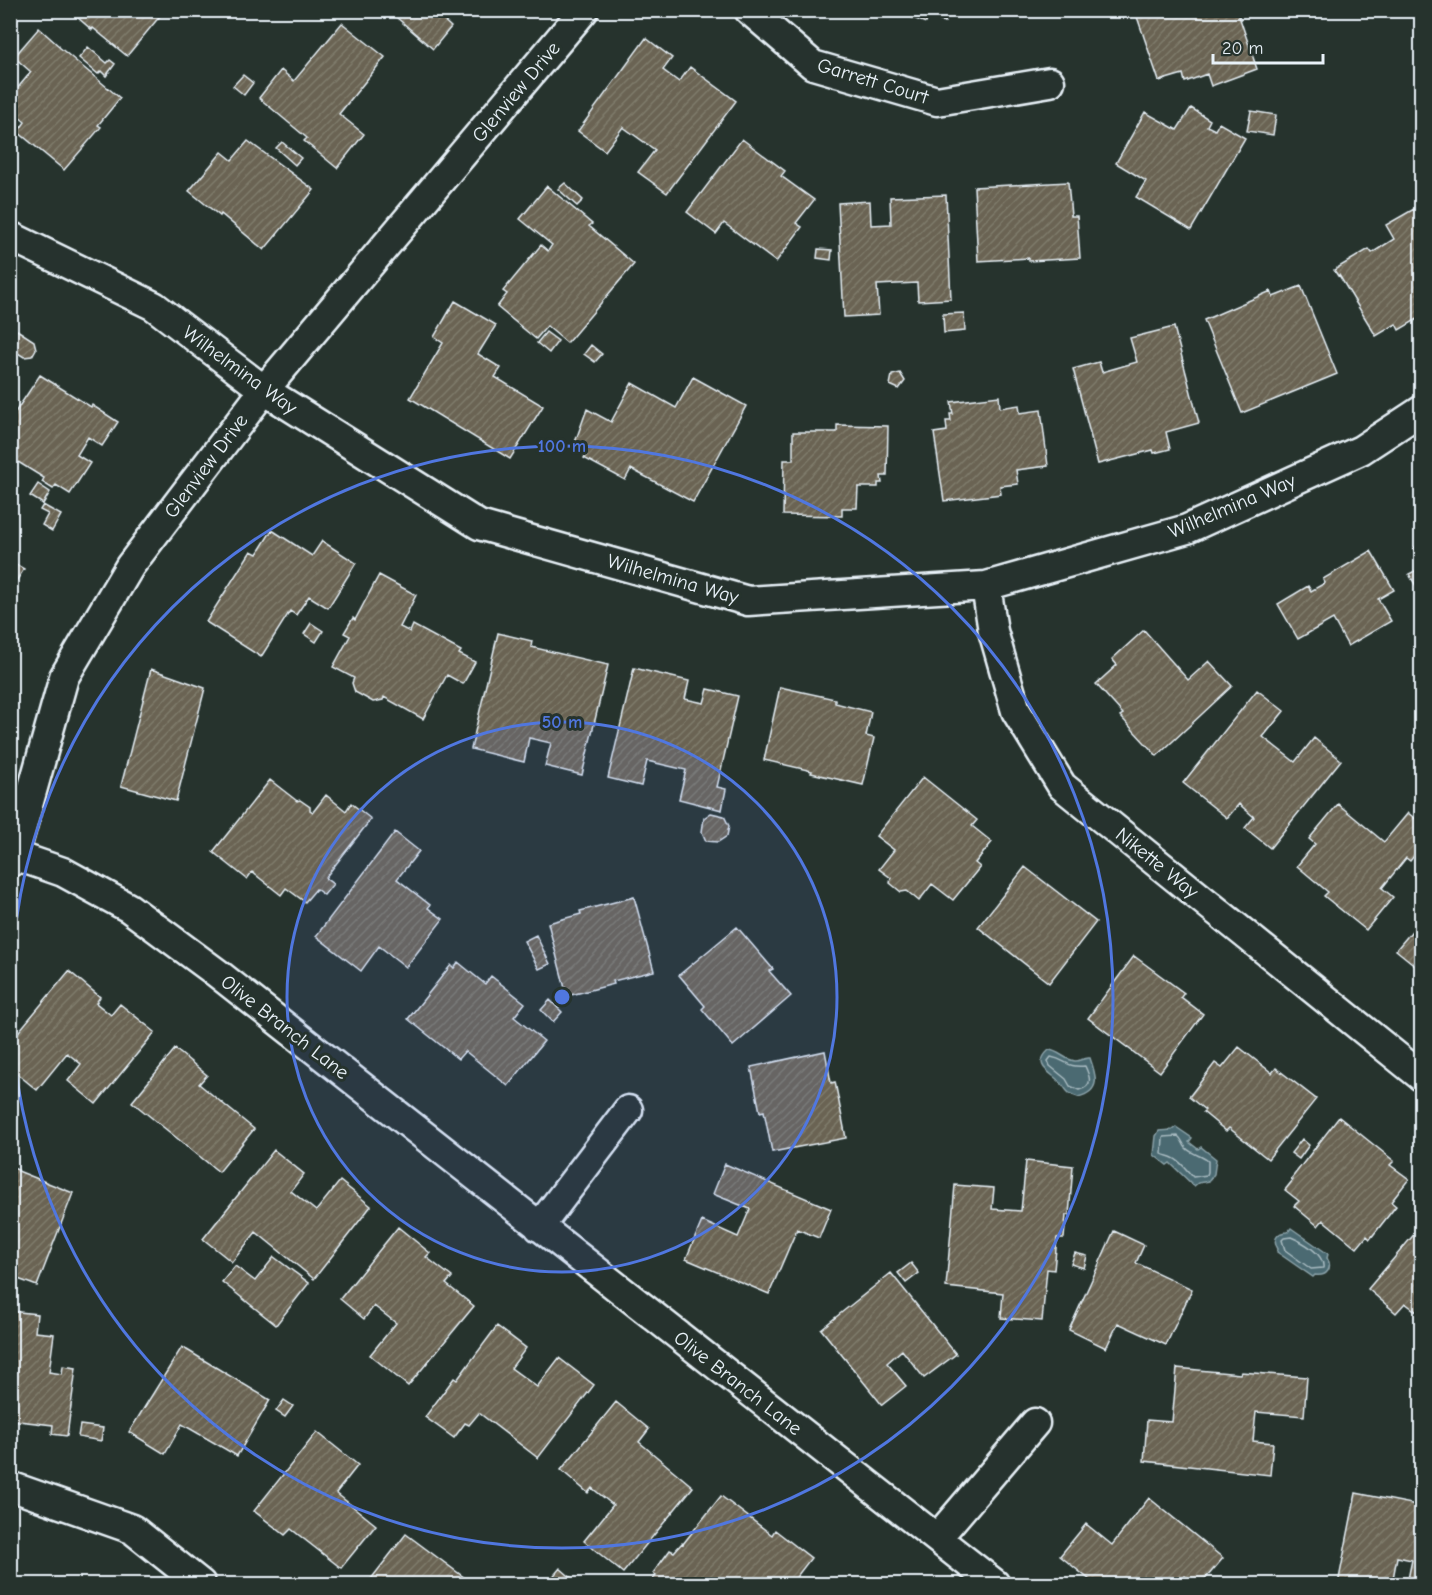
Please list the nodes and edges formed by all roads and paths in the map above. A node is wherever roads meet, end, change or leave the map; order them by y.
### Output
1 (584, 10) edge
2 (749, 10) edge
3 (1050, 82) dead end
4 (10, 236) edge
5 (264, 390) junction
6 (1422, 410) edge
7 (986, 585) junction
8 (12, 859) edge
9 (1422, 1077) edge
10 (628, 1110) dead end
11 (540, 1227) junction
12 (1035, 1423) dead end
13 (10, 1486) edge
14 (937, 1538) junction
15 (201, 1584) edge
16 (995, 1584) edge

1 - 5 street, Glenview Drive
2 - 3 street, Garrett Court
4 - 5 street, Wilhelmina Way
5 - 7 street, Wilhelmina Way
5 - 8 street, Glenview Drive
6 - 7 street, Wilhelmina Way
7 - 9 street, Nikette Way
8 - 11 street, Olive Branch Lane
10 - 11 street
11 - 14 street, Olive Branch Lane
12 - 14 street
13 - 15 street
14 - 16 street, Olive Branch Lane

